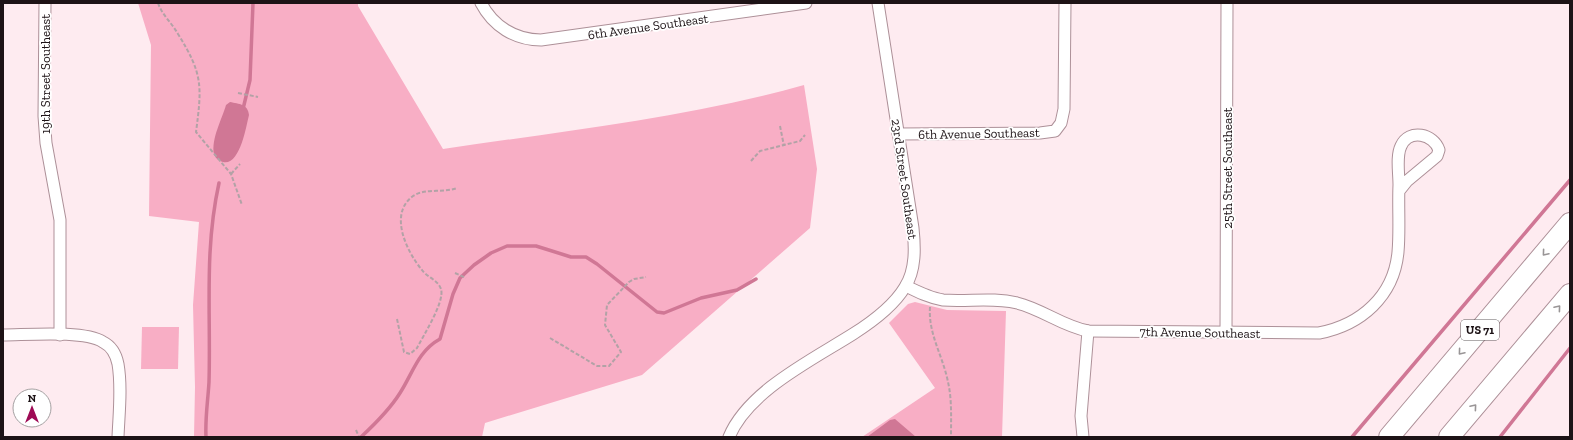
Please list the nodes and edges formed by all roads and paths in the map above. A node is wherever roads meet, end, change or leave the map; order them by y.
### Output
1 (45, 3) edge
2 (158, 3) edge
3 (481, 3) edge
4 (806, 3) edge
5 (878, 3) edge
6 (1065, 3) edge
7 (1228, 3) edge
8 (238, 93) dead end
9 (258, 97) dead end
10 (780, 126) dead end
11 (898, 134) junction
12 (805, 135) dead end
13 (784, 146) junction
14 (751, 161) dead end
15 (240, 164) dead end
16 (231, 174) junction
17 (457, 188) dead end
18 (1399, 191) junction
19 (242, 205) dead end
20 (1570, 223) edge
21 (456, 274) dead end
22 (646, 277) dead end
23 (466, 278) dead end
24 (906, 286) junction
25 (1570, 294) edge
26 (931, 297) junction
27 (397, 319) dead end
28 (1088, 331) junction
29 (1226, 332) junction
30 (3, 335) edge
31 (60, 335) junction
32 (550, 338) dead end
33 (356, 430) dead end
34 (118, 437) edge
35 (360, 437) edge
36 (729, 437) edge
37 (951, 437) edge
38 (1083, 437) edge
39 (1390, 437) edge
40 (1449, 437) edge

1 - 31 street, 19th Street Southeast
2 - 16 path
3 - 4 street, 6th Avenue Southeast
5 - 11 street, 23rd Street Southeast
6 - 11 street, 6th Avenue Southeast
7 - 29 street, 25th Street Southeast
8 - 9 path
10 - 13 path
11 - 24 street, 23rd Street Southeast
12 - 13 path
13 - 14 path
15 - 16 path
16 - 19 path
17 - 27 path
18 - 18 street, 7th Avenue Southeast
18 - 29 street, 7th Avenue Southeast
20 -> 39 highway, US 71
21 - 23 path
22 - 32 path
24 - 26 street, 7th Avenue Southeast
24 - 36 street, 23rd Street Southeast
40 -> 25 highway
26 - 28 street, 7th Avenue Southeast
26 - 37 path
28 - 29 street, 7th Avenue Southeast
28 - 38 street
30 - 31 street
31 - 34 street
33 - 35 path

